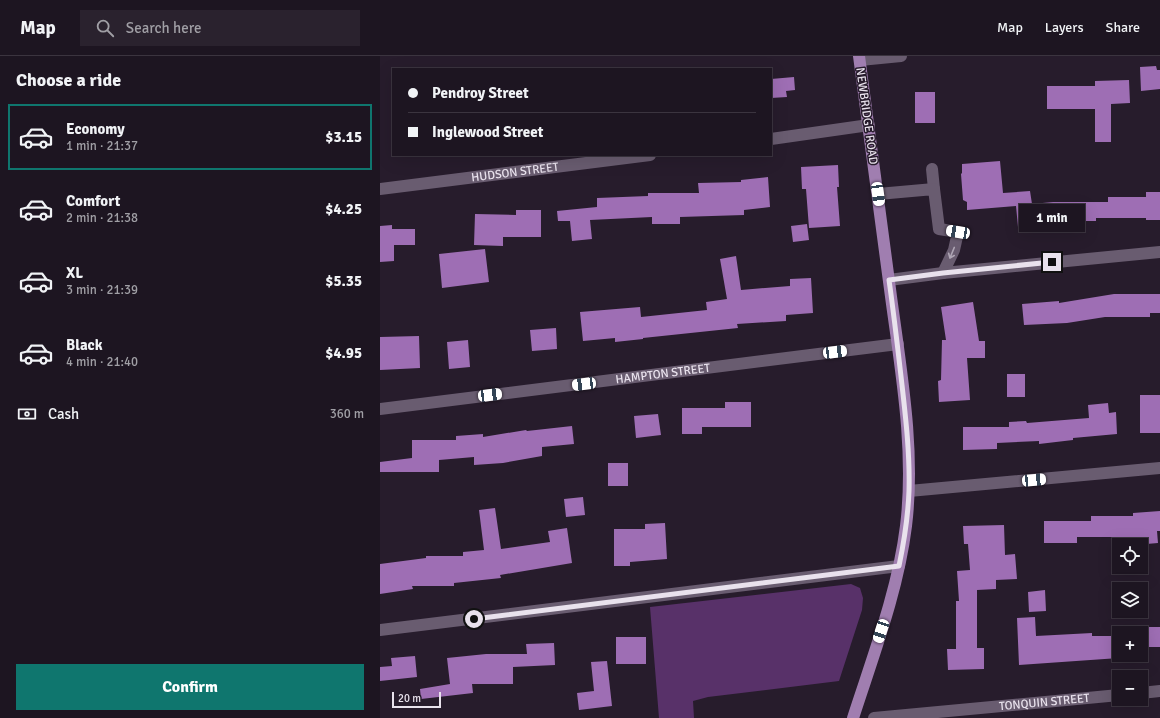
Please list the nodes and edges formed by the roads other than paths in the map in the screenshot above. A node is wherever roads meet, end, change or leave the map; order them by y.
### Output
1 (901, 56) edge
2 (860, 58) edge
3 (868, 125) junction
4 (772, 139) edge
5 (642, 156) edge
6 (932, 169) dead end
7 (380, 189) edge
8 (934, 189) junction
9 (878, 194) junction
10 (1160, 252) edge
11 (943, 273) junction
12 (889, 280) junction
13 (898, 344) junction
14 (380, 409) edge
15 (1160, 468) edge
16 (909, 491) junction
17 (899, 566) junction
18 (380, 630) edge
19 (1160, 691) edge
20 (1148, 692) edge
21 (1112, 696) edge
22 (852, 718) edge
23 (874, 718) edge

1 - 2 street
2 - 3 main road, NEWBRIDGE ROAD
3 - 4 street
3 - 9 main road, NEWBRIDGE ROAD
5 - 7 street, HUDSON STREET
6 - 8 street
8 - 9 street
8 -> 11 street
9 - 12 main road, NEWBRIDGE ROAD
10 - 11 street
11 - 12 street
12 - 13 main road, NEWBRIDGE ROAD
13 - 14 street, HAMPTON STREET
13 - 16 main road, NEWBRIDGE ROAD
15 - 16 street
16 - 17 main road, NEWBRIDGE ROAD
17 - 18 street
17 - 22 main road, NEWBRIDGE ROAD
19 - 20 street
21 - 23 street, TONQUIN STREET

